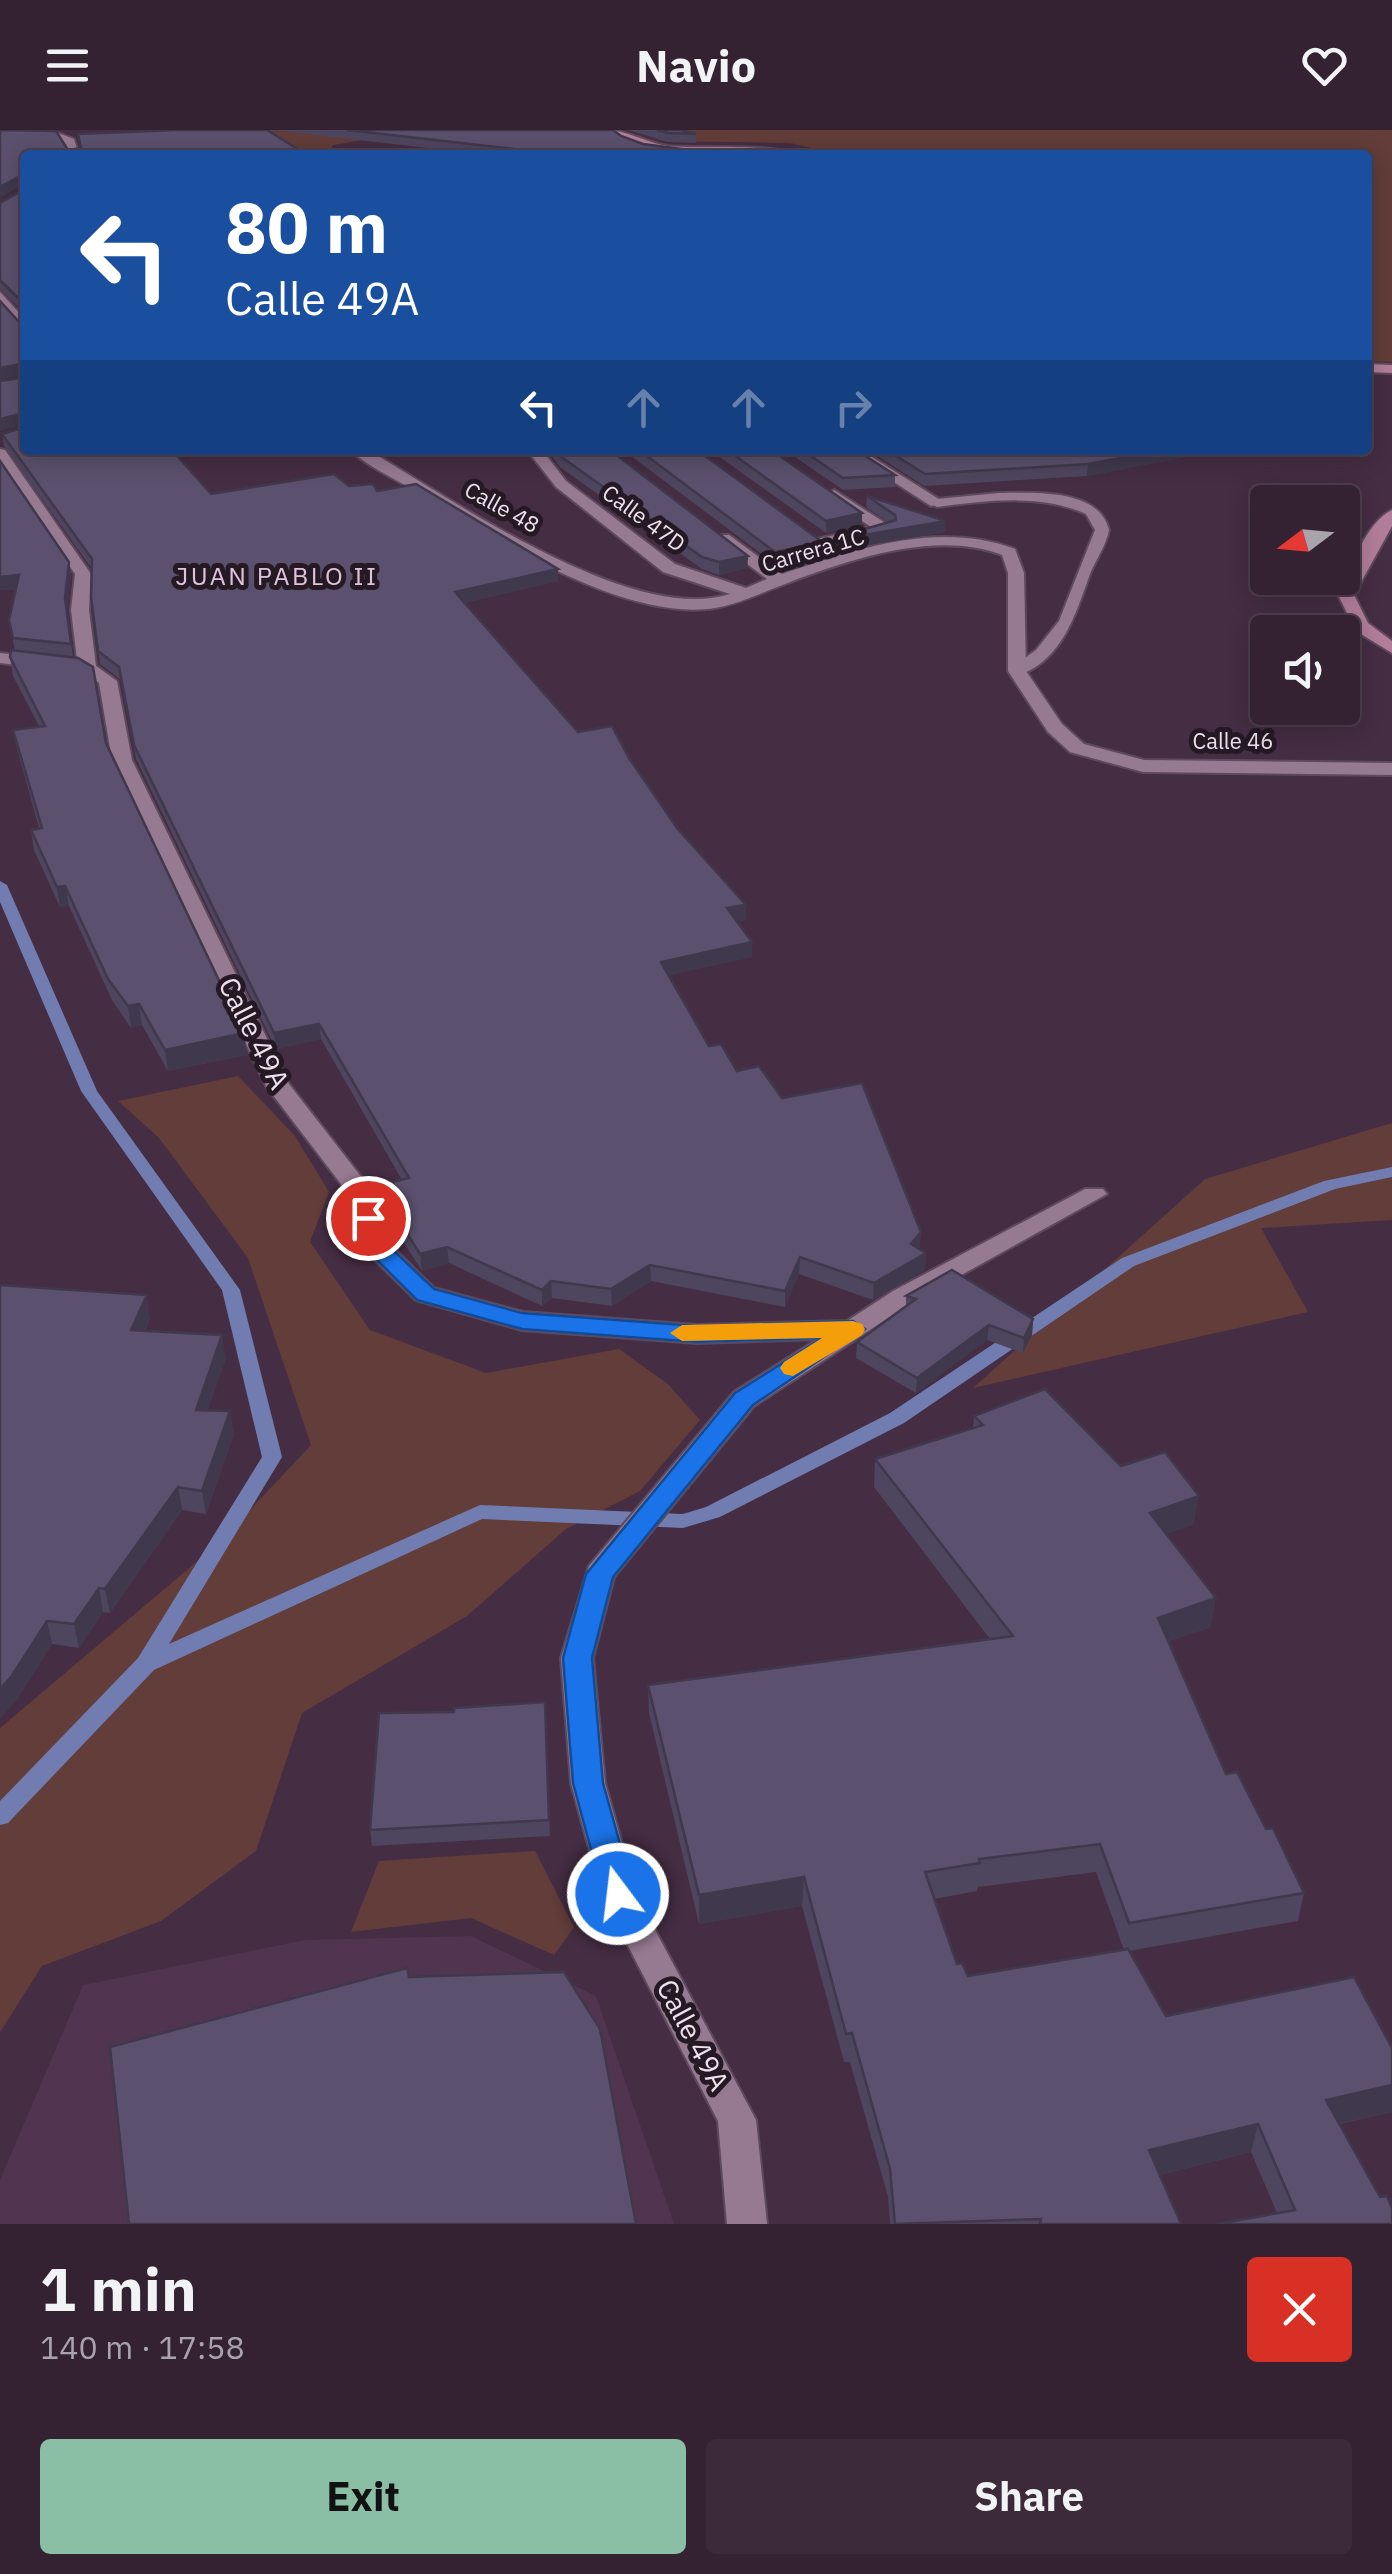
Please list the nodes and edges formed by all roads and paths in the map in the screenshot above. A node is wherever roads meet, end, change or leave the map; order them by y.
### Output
1 (612, 130) edge
2 (62, 136) edge
3 (73, 150) edge
4 (675, 150) edge
5 (0, 296) edge
6 (20, 331) edge
7 (0, 453) edge
8 (367, 455) edge
9 (538, 455) edge
10 (859, 455) edge
11 (826, 490) edge
12 (938, 503) joint
13 (1392, 515) edge
14 (704, 523) edge
15 (808, 531) edge
16 (823, 542) junction
17 (848, 560) junction
18 (779, 580) junction
19 (746, 593) junction
20 (628, 596) joint
21 (1392, 648) edge
22 (9, 659) edge
23 (87, 668) junction
24 (1017, 671) junction
25 (1392, 769) edge
26 (1094, 1194) dead end
27 (853, 1329) junction
28 (747, 2224) edge

1 - 4 main road
2 - 3 street
5 - 6 street
7 - 23 street, Calle 49A
8 - 20 street, Calle 48
9 - 19 street, Calle 47D
10 - 12 street
11 - 16 street
12 - 24 lane
13 - 21 main road
14 - 18 street
15 - 16 street
16 - 17 street
17 - 18 street, Carrera 1C
17 - 24 street, Carrera 1C
18 - 19 street, Carrera 1C
19 - 20 street, Carrera 1C
22 - 23 street
23 - 27 street, Calle 49A
24 - 25 street, Calle 46
26 - 27 street
27 - 28 street, Calle 49A

